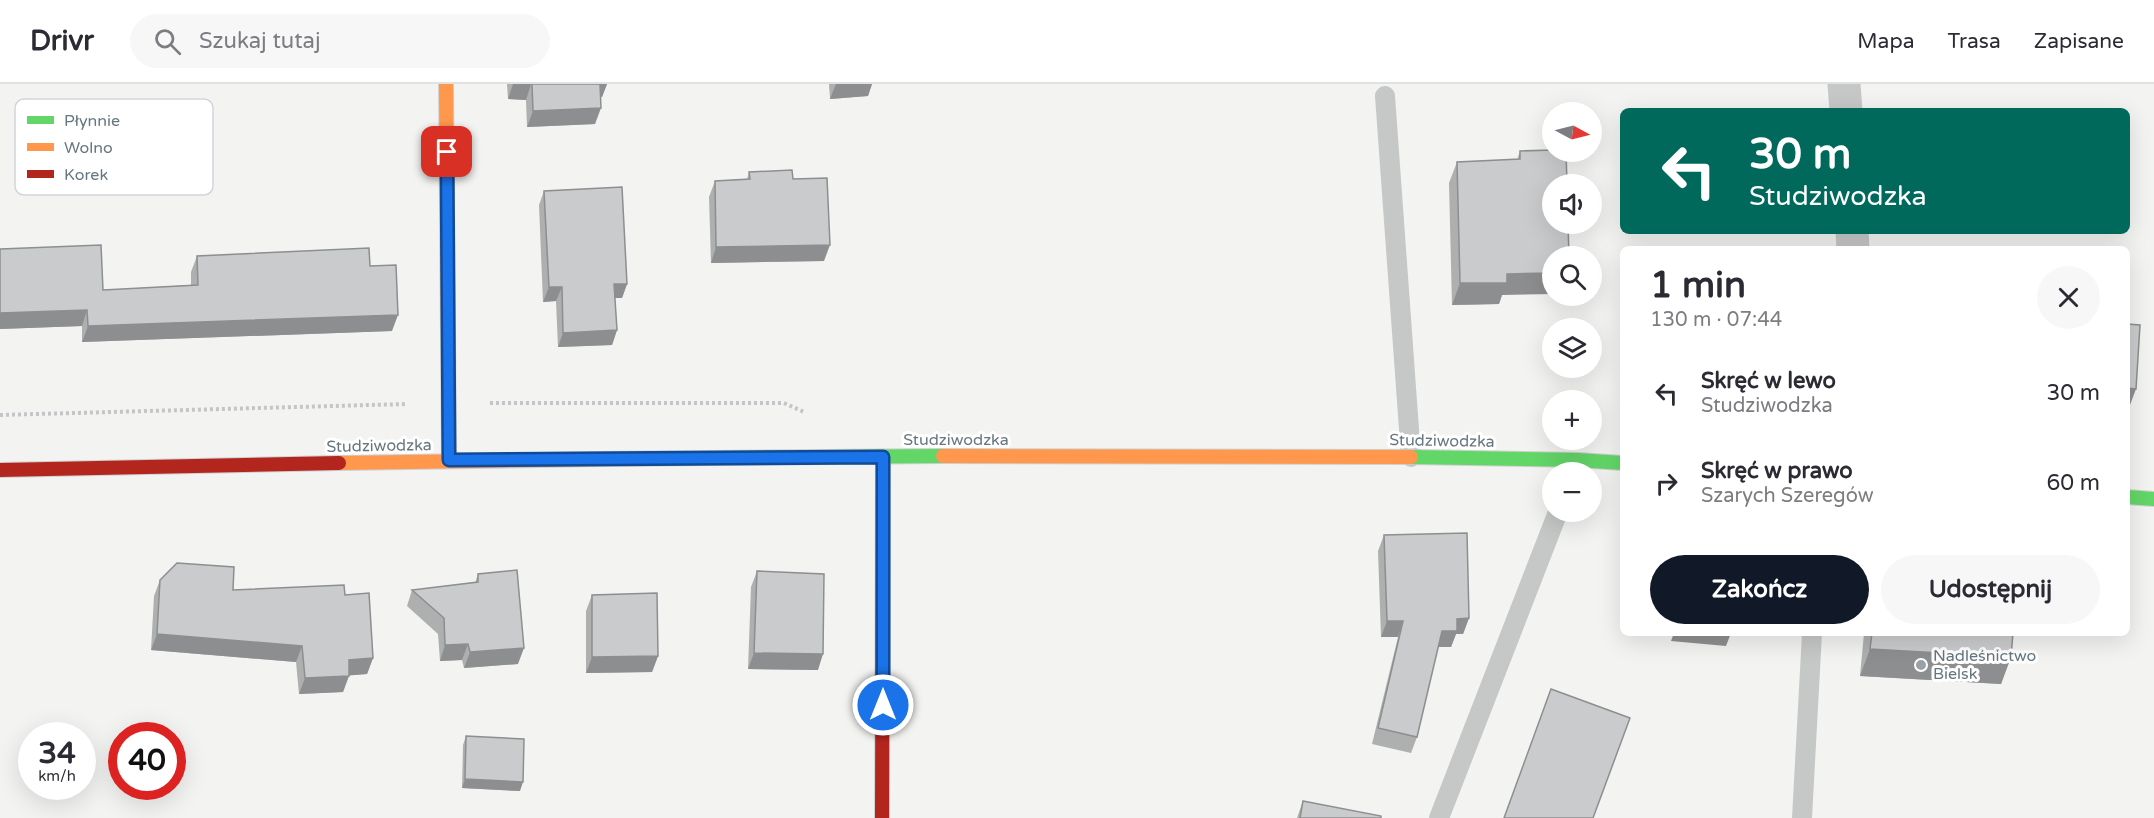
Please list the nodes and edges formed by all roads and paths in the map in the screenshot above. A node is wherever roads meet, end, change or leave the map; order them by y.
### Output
1 (446, 84) edge
2 (1844, 84) edge
3 (1385, 96) dead end
4 (1846, 108) edge
5 (883, 457) junction
6 (1411, 457) junction
7 (449, 460) junction
8 (1620, 463) edge
9 (1542, 464) edge
10 (1602, 464) edge
11 (0, 470) edge
12 (2130, 497) edge
13 (2154, 499) edge
14 (1554, 522) edge
15 (1812, 636) edge
16 (882, 818) edge
17 (1439, 818) edge
18 (1802, 818) edge

1 - 7 street
2 - 4 street
3 - 6 lane
5 - 6 street, Studziwodzka
5 - 7 street, Studziwodzka
5 - 16 street
6 - 9 street, Studziwodzka
7 - 11 street, Studziwodzka
8 - 10 street, Studziwodzka
12 - 13 street
14 - 17 lane
15 - 18 lane

